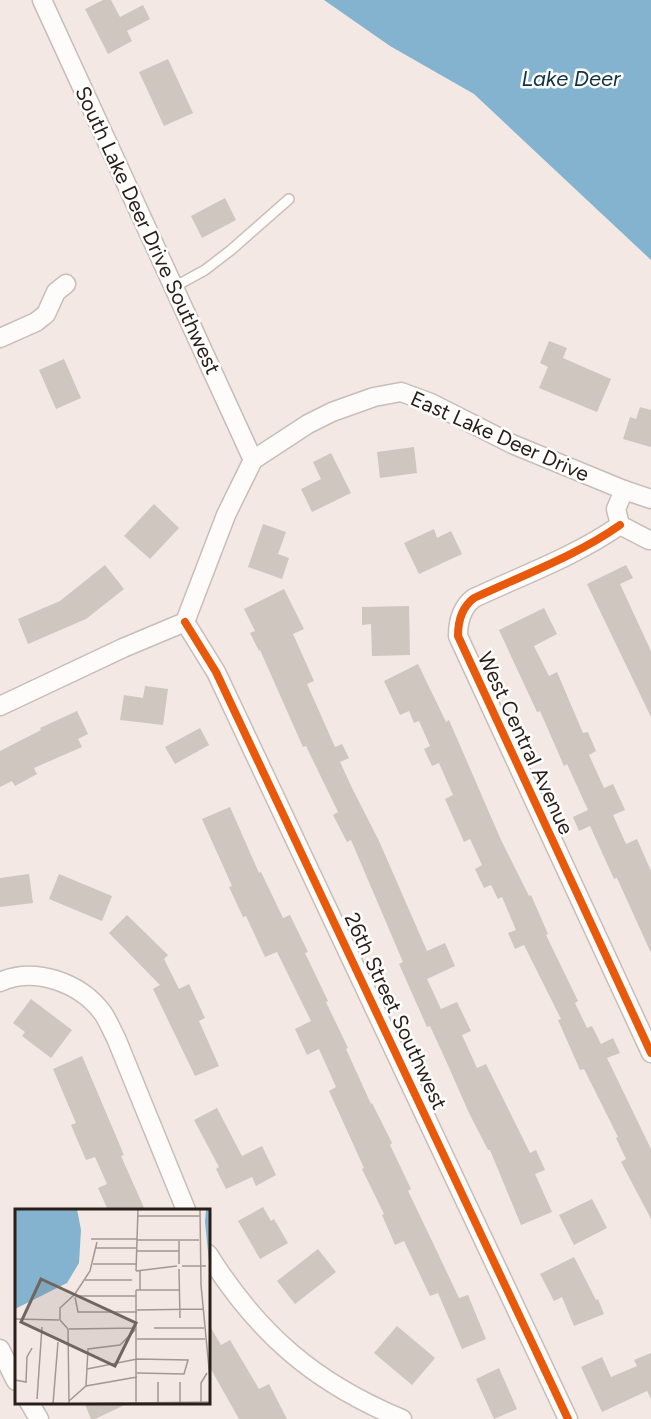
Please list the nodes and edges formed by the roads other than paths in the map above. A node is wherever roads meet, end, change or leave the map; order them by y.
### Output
1 (42, 0) edge
2 (289, 199) dead end
3 (66, 284) dead end
4 (174, 287) junction
5 (0, 338) edge
6 (253, 460) junction
7 (624, 490) junction
8 (651, 499) edge
9 (620, 525) junction
10 (650, 541) edge
11 (185, 622) junction
12 (0, 706) edge
13 (0, 982) edge
14 (651, 1053) edge
15 (186, 1209) edge
16 (210, 1257) edge
17 (0, 1349) edge
18 (15, 1379) edge
19 (30, 1404) edge
20 (39, 1419) edge
21 (402, 1419) edge
22 (568, 1419) edge

1 - 4 street, South Lake Deer Drive Southwest
2 - 4 lane
3 - 5 street
4 - 6 street, South Lake Deer Drive Southwest
6 - 7 street, East Lake Deer Drive
6 - 11 street
7 - 8 street, East Lake Deer Drive
7 - 9 street
9 - 10 street
9 - 14 street, West Central Avenue
11 - 12 street
11 - 22 street, 26th Street Southwest
13 - 15 street
16 - 21 street
17 - 18 street
19 - 20 street

